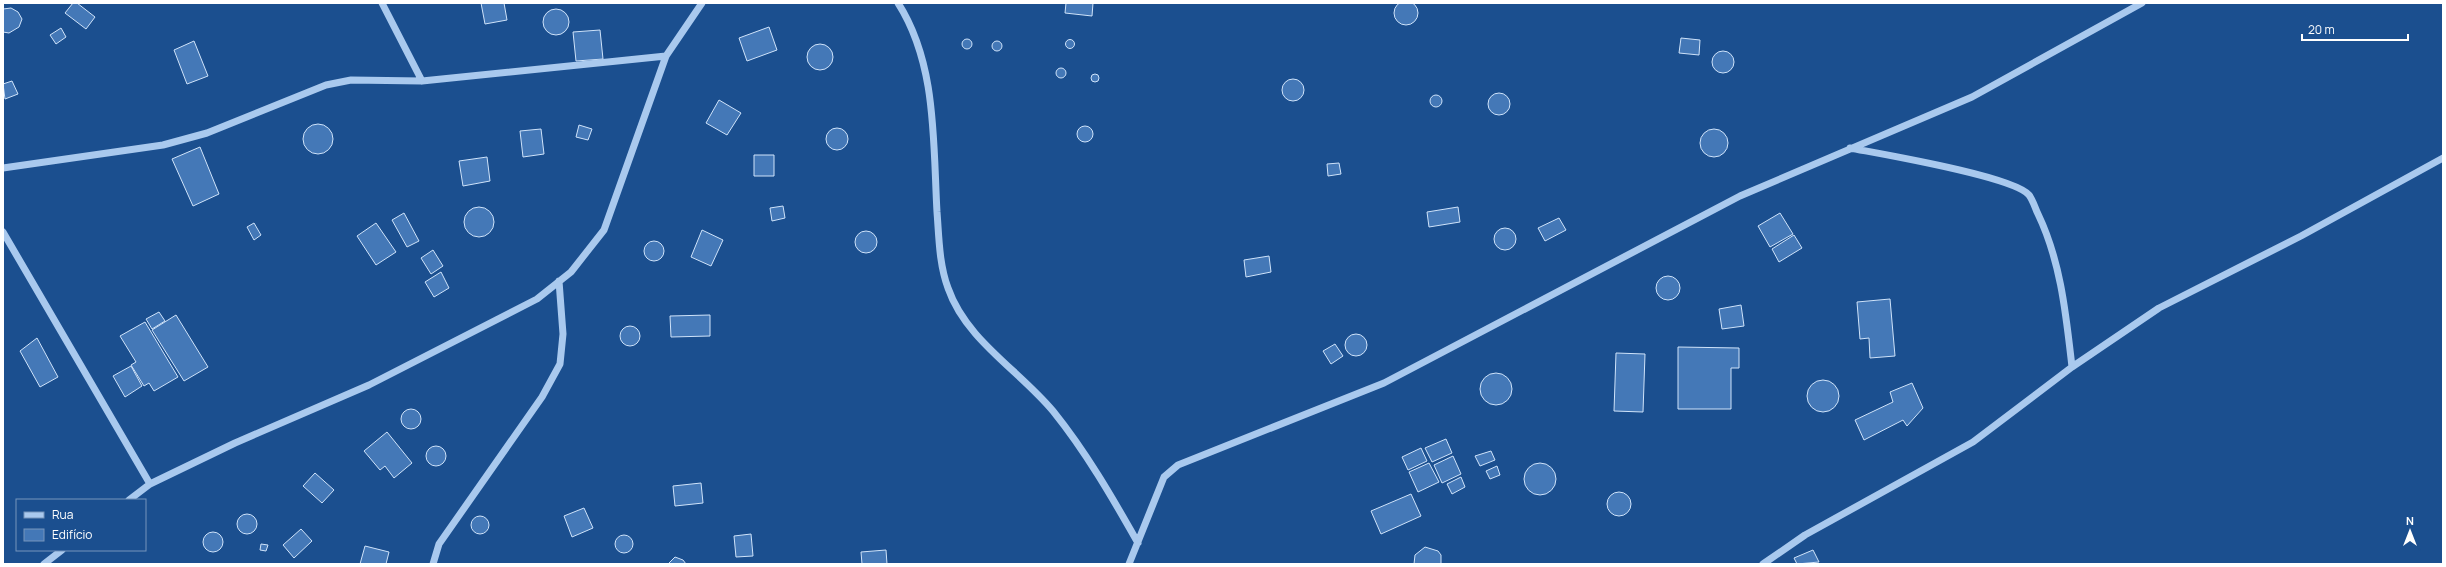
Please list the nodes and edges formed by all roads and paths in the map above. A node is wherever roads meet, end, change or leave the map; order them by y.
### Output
1 (382, 3) edge
2 (702, 3) edge
3 (898, 3) edge
4 (2142, 3) edge
5 (666, 56) junction
6 (422, 81) junction
7 (1850, 148) junction
8 (2443, 158) edge
9 (3, 168) edge
10 (3, 232) edge
11 (559, 281) junction
12 (2072, 367) junction
13 (150, 484) junction
14 (130, 499) edge
15 (1138, 543) junction
16 (61, 551) edge
17 (44, 564) edge
18 (433, 564) edge
19 (1129, 564) edge
20 (1762, 564) edge

1 - 6 street
2 - 5 street
3 - 15 street
4 - 7 street
5 - 6 street
5 - 11 street
6 - 9 street
7 - 12 street
7 - 15 street
8 - 12 street
10 - 13 street
11 - 13 street
11 - 18 street
12 - 20 street
13 - 14 street
15 - 19 street
16 - 17 street

